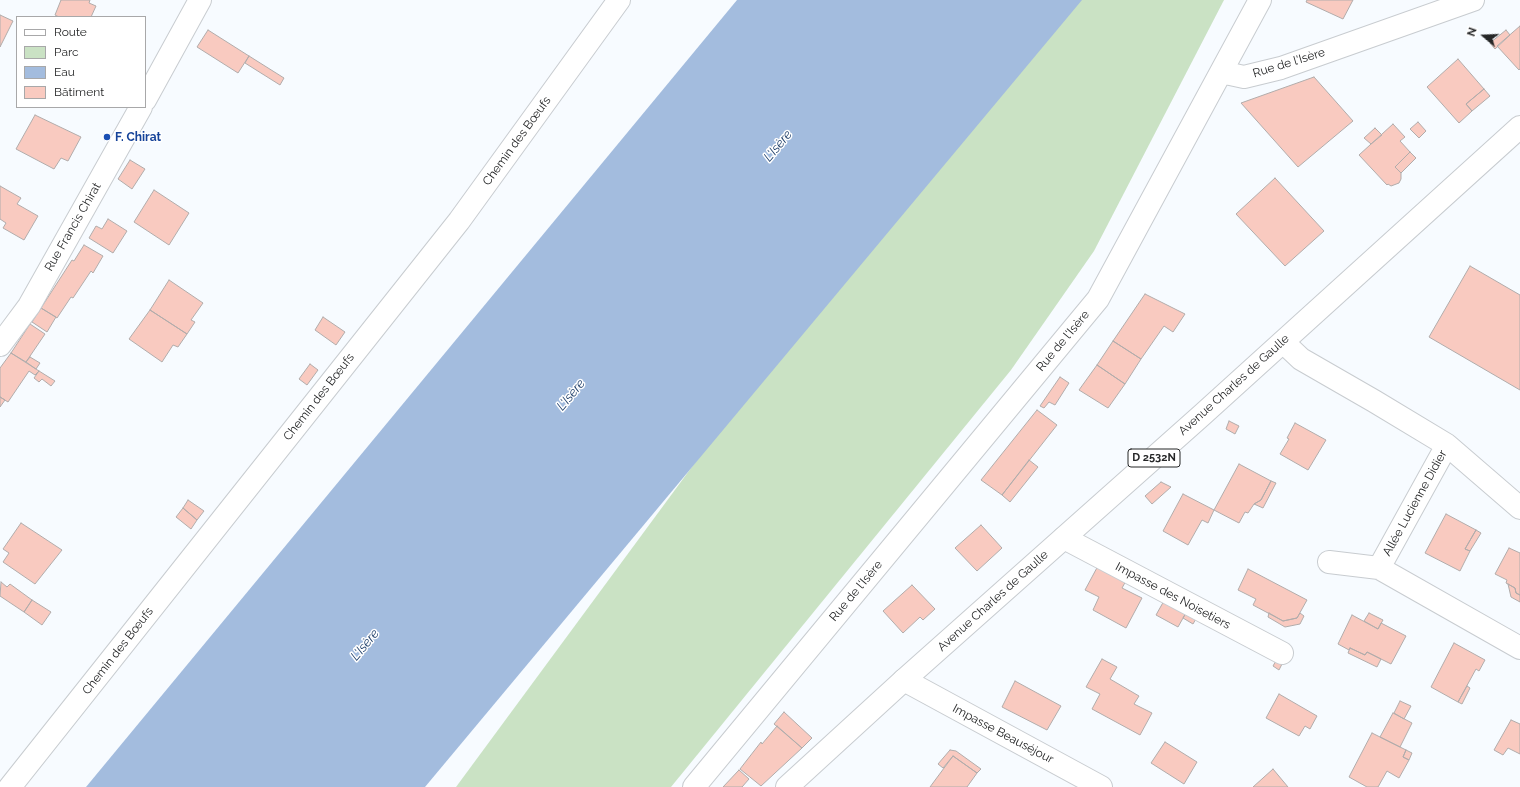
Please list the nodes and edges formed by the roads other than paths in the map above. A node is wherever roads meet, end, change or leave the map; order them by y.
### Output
1 (200, 0) edge
2 (619, 0) edge
3 (1260, 0) edge
4 (1473, 0) edge
5 (1222, 72) junction
6 (146, 98) edge
7 (140, 108) edge
8 (1520, 127) edge
9 (1283, 342) junction
10 (0, 345) edge
11 (1447, 444) junction
12 (1520, 508) edge
13 (1064, 538) junction
14 (1329, 562) dead end
15 (1379, 568) junction
16 (1520, 648) edge
17 (1282, 653) dead end
18 (904, 680) junction
19 (10, 787) edge
20 (694, 787) edge
21 (787, 787) edge
22 (1101, 787) edge

1 - 6 street
2 - 19 street, Chemin des Bœufs
3 - 5 street
4 - 5 street, Rue de l'Isère
5 - 20 street, Rue de l'Isère
7 - 10 street, Rue Francis Chirat
8 - 9 street, Avenue Charles de Gaulle / D 2532N
9 - 11 street, Allée Lucienne Didier
9 - 13 street, Avenue Charles de Gaulle / D 2532N
11 - 12 street
11 - 15 street, Allée Lucienne Didier
13 - 17 street, Impasse des Noisetiers
13 - 18 street, Avenue Charles de Gaulle / D 2532N
14 - 15 street
15 - 16 street, Allée Lucienne Didier
18 - 21 street, Avenue Charles de Gaulle / D 2532N
18 - 22 street, Impasse Beauséjour

